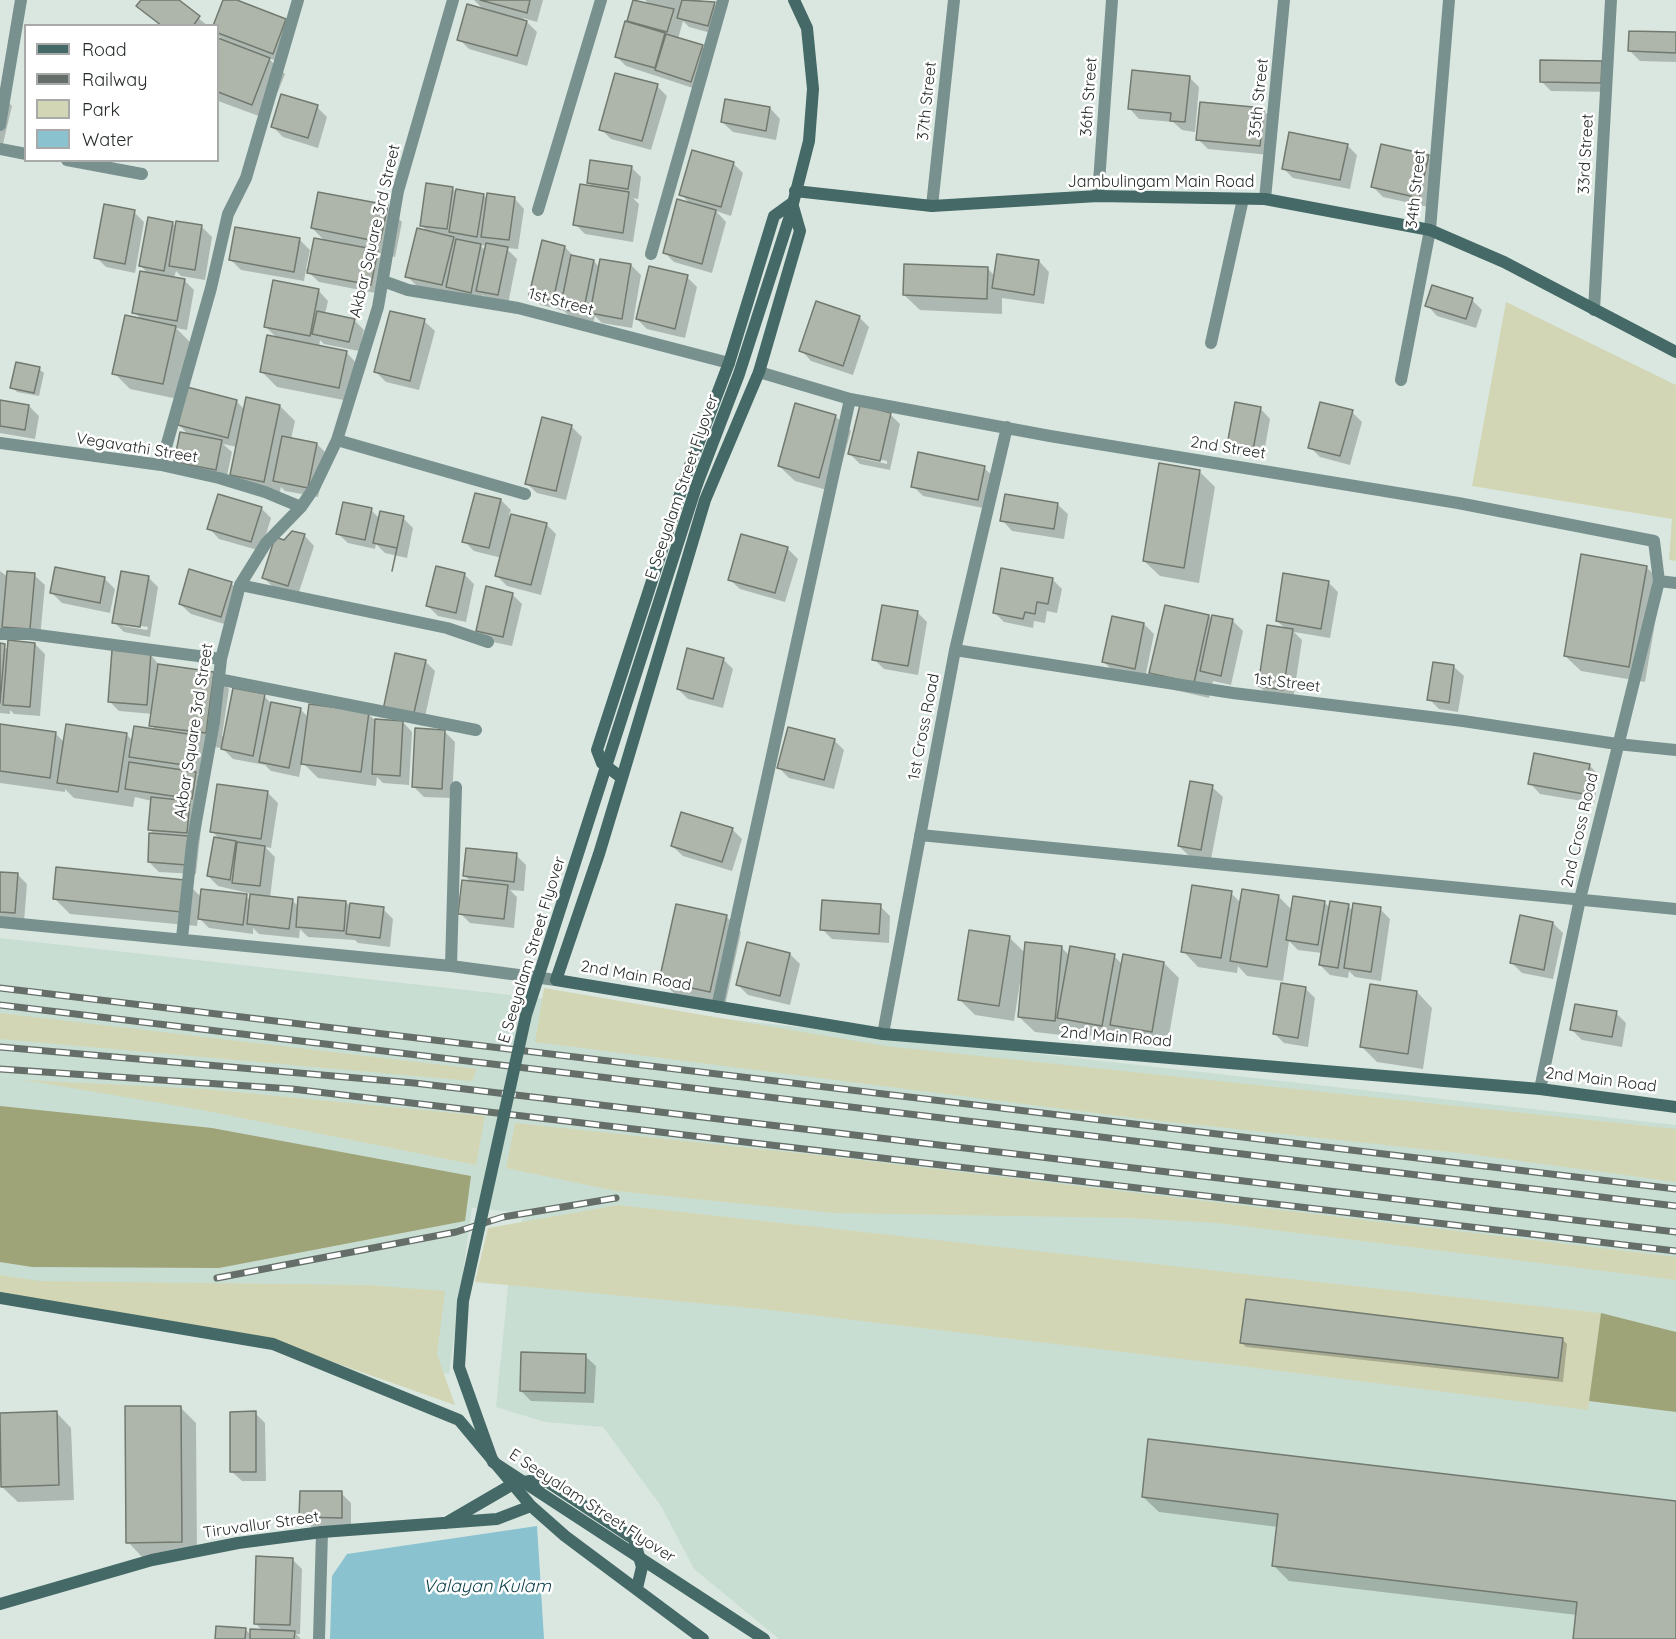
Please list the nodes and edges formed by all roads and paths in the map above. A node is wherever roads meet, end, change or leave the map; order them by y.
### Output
1 (21, 0) edge
2 (298, 0) edge
3 (453, 0) edge
4 (601, 0) edge
5 (723, 0) edge
6 (794, 0) edge
7 (954, 0) edge
8 (1112, 0) edge
9 (1284, 0) edge
10 (1449, 0) edge
11 (1611, 0) edge
12 (0, 125) edge
13 (0, 150) edge
14 (24, 154) edge
15 (78, 162) edge
16 (142, 174) dead end
17 (1098, 196) junction
18 (794, 197) junction
19 (1243, 199) junction
20 (1265, 200) junction
21 (932, 206) junction
22 (538, 210) dead end
23 (1430, 230) junction
24 (651, 254) dead end
25 (383, 281) junction
26 (1594, 310) junction
27 (1211, 343) dead end
28 (1676, 352) edge
29 (729, 363) junction
30 (759, 372) junction
31 (1401, 380) dead end
32 (850, 399) junction
33 (1007, 427) junction
34 (337, 440) junction
35 (0, 443) edge
36 (161, 465) junction
37 (525, 494) dead end
38 (301, 507) junction
39 (1659, 581) junction
40 (1676, 583) edge
41 (240, 585) junction
42 (0, 634) edge
43 (488, 642) dead end
44 (955, 650) junction
45 (221, 659) junction
46 (218, 679) junction
47 (476, 730) dead end
48 (1617, 744) junction
49 (1676, 750) edge
50 (622, 778) junction
51 (456, 788) dead end
52 (920, 835) junction
53 (1580, 899) junction
54 (1676, 909) edge
55 (0, 922) edge
56 (182, 938) junction
57 (451, 966) junction
58 (556, 980) junction
59 (717, 1007) junction
60 (883, 1034) junction
61 (1540, 1089) junction
62 (1676, 1107) edge
63 (0, 1298) edge
64 (513, 1484) junction
65 (531, 1506) junction
66 (443, 1525) junction
67 (322, 1532) junction
68 (637, 1588) junction
69 (0, 1604) edge
70 (319, 1639) edge
71 (703, 1639) edge
72 (764, 1639) edge

1 - 12 street
2 - 36 street
3 - 25 street, Akbar Square 3rd Street
4 - 22 street
5 - 24 street
6 - 18 street, E Seeyalam Street Flyover
7 - 21 street, 37th Street
8 - 17 street, 36th Street
9 - 20 street, 35th Street
10 - 23 street, 34th Street
11 - 26 street, 33rd Street
13 - 14 street
15 - 16 street
17 - 19 street, Jambulingam Main Road
17 - 21 street, Jambulingam Main Road
18 - 21 street, Jambulingam Main Road
18 - 29 street
18 - 30 street
18 - 72 street, E Seeyalam Street Flyover, bridge
19 - 20 street, Jambulingam Main Road
19 - 27 street
20 - 23 street, Jambulingam Main Road
23 - 26 street, Jambulingam Main Road
23 - 31 street, 34th Street
25 - 29 street, 1st Street
25 - 34 street, Akbar Square 3rd Street
26 - 28 street, Jambulingam Main Road
29 - 50 street
30 - 32 street, 2nd Street
30 - 50 street
32 - 33 street, 2nd Street
32 - 59 street
33 - 39 street, 2nd Street
33 - 44 street, 1st Cross Road
34 - 37 street
34 - 38 street, Akbar Square 3rd Street
35 - 36 street, Vegavathi Street
36 - 38 street, Vegavathi Street
38 - 41 street, Akbar Square 3rd Street
39 - 40 street
39 - 48 street, 2nd Cross Road
41 - 43 street
41 - 45 street, Akbar Square 3rd Street
42 - 45 street
44 - 48 street, 1st Street
44 - 52 street, 1st Cross Road
45 - 46 street, Akbar Square 3rd Street
46 - 47 street
46 - 56 street, Akbar Square 3rd Street
48 - 49 street, 1st Street
48 - 53 street, 2nd Cross Road
50 - 58 street
51 - 57 street
52 - 53 street
52 - 60 street, 1st Cross Road
53 - 54 street
53 - 61 street, 2nd Cross Road
55 - 56 street
56 - 57 street
57 - 58 street
58 - 59 street, 2nd Main Road
59 - 60 street, 2nd Main Road
60 - 61 street, 2nd Main Road
61 - 62 street, 2nd Main Road
63 - 64 street
64 - 65 street
64 - 66 street
64 - 68 street
65 - 66 street, Tiruvallur Street
65 - 68 street
66 - 67 street, Tiruvallur Street
67 - 69 street, Tiruvallur Street
67 - 70 street
68 - 71 street

